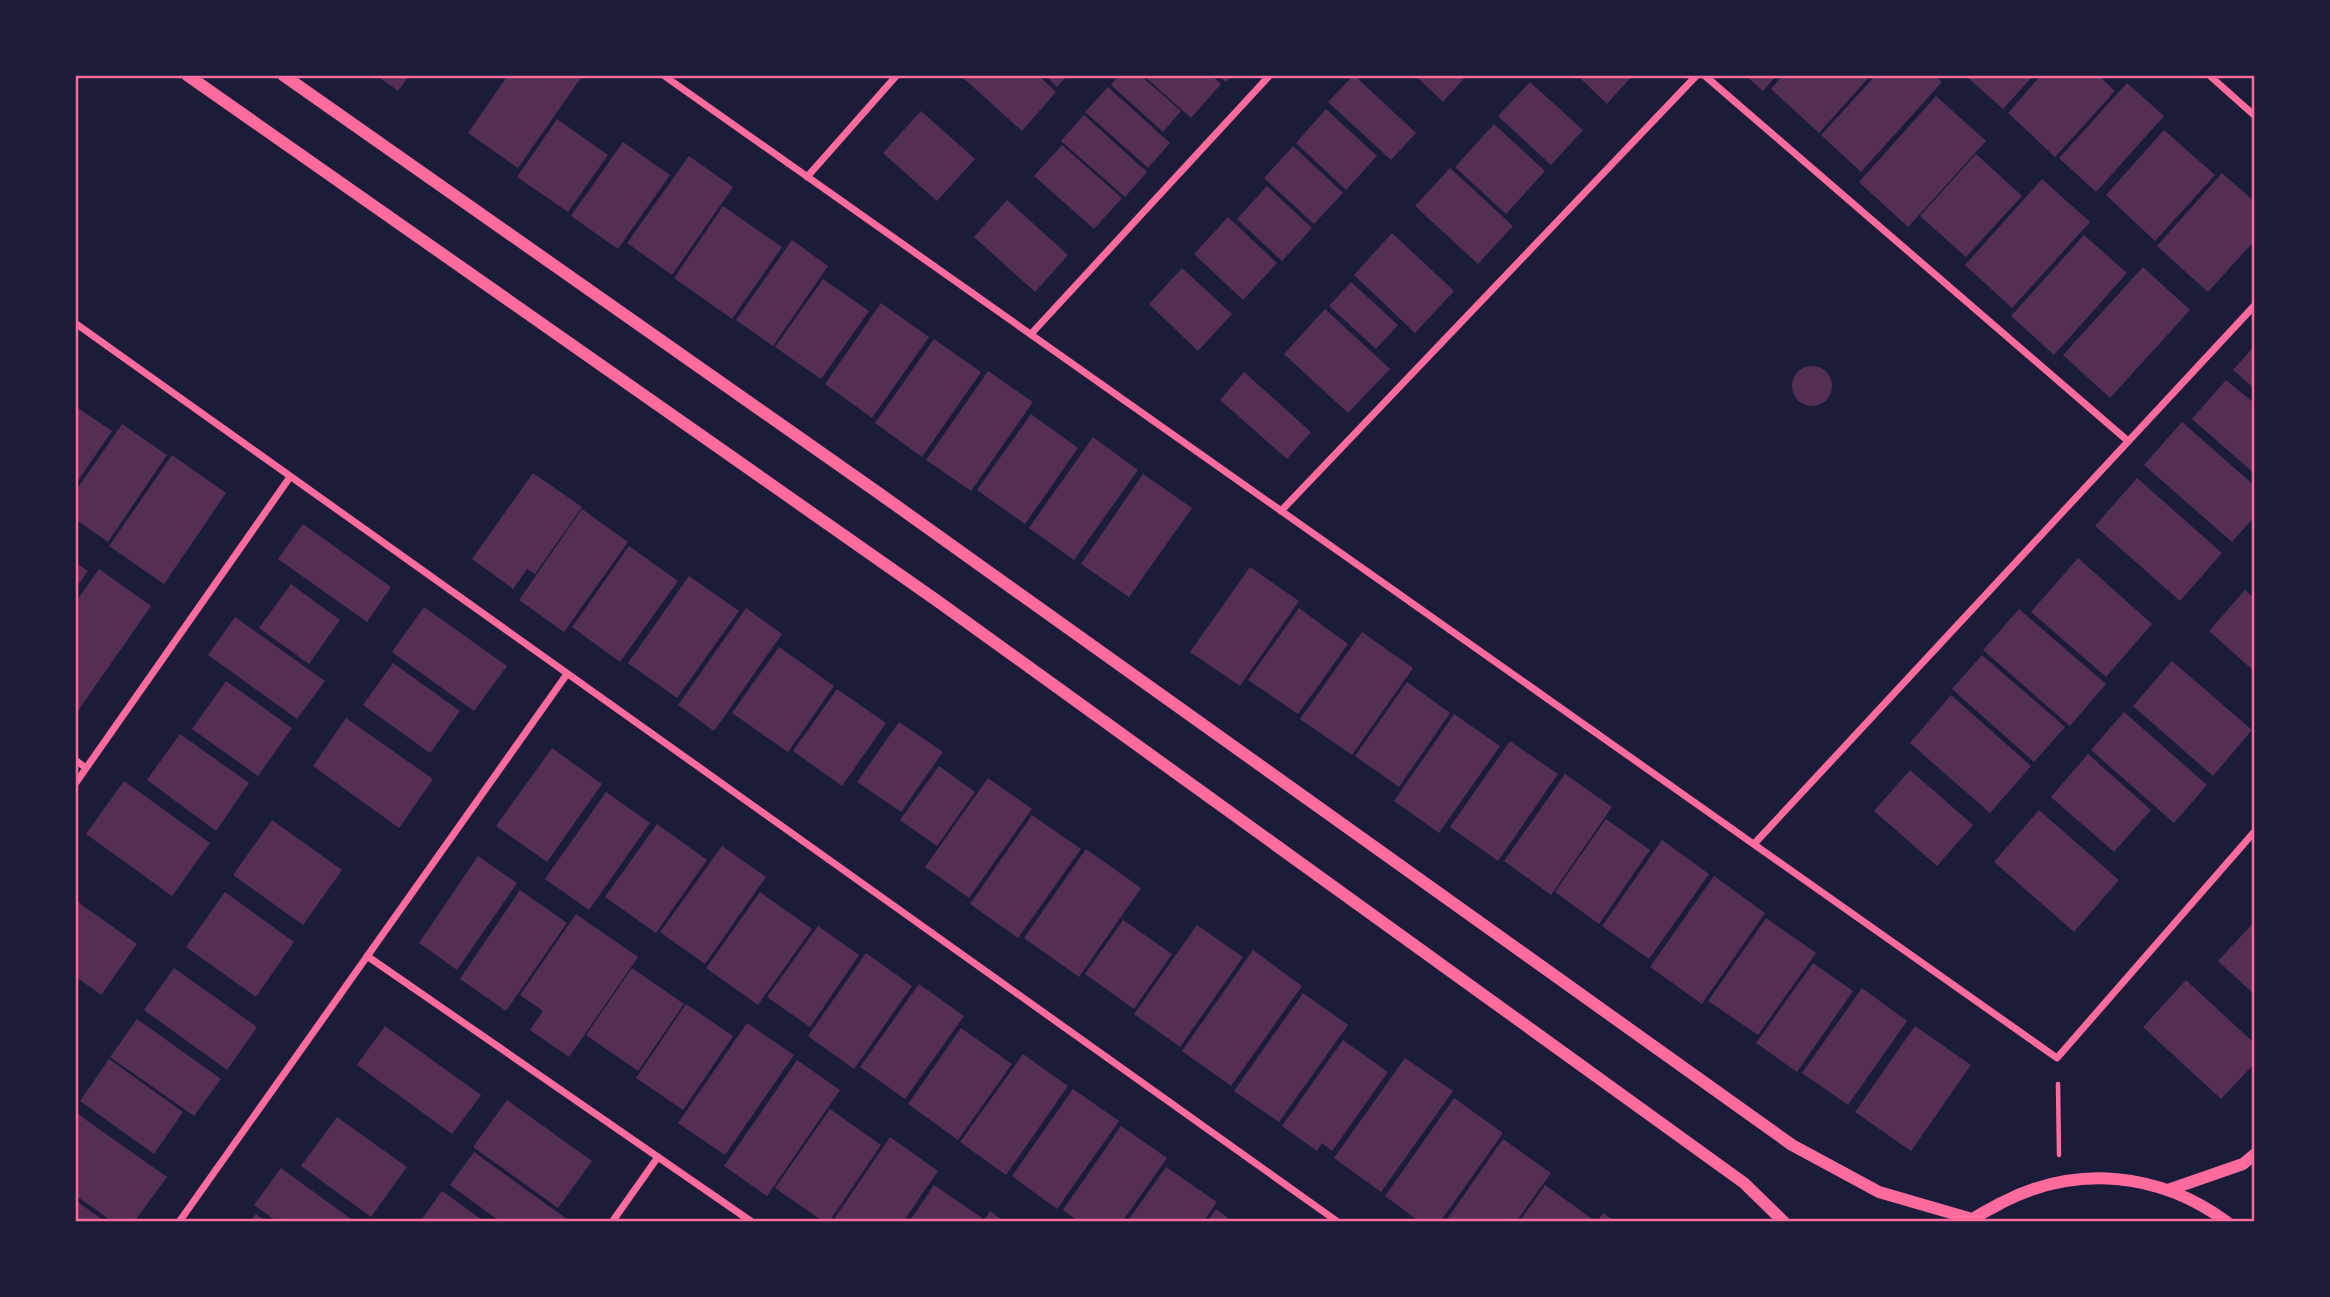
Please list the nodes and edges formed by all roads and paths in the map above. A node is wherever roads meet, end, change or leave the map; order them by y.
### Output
1 (187, 75) edge
2 (283, 75) edge
3 (663, 75) edge
4 (897, 75) edge
5 (1270, 75) edge
6 (1697, 75) edge
7 (1704, 75) edge
8 (2209, 75) edge
9 (2255, 116) edge
10 (807, 177) junction
11 (2255, 306) edge
12 (75, 323) edge
13 (1031, 334) junction
14 (2128, 442) junction
15 (290, 477) junction
16 (1281, 512) junction
17 (567, 674) junction
18 (75, 760) edge
19 (86, 768) junction
20 (75, 784) edge
21 (2255, 831) edge
22 (1754, 844) junction
23 (367, 956) junction
24 (2057, 1058) junction
25 (2255, 1154) edge
26 (658, 1157) junction
27 (2060, 1181) junction
28 (2168, 1191) junction
29 (1971, 1220) edge
30 (179, 1222) edge
31 (612, 1222) edge
32 (752, 1222) edge
33 (1338, 1222) edge
34 (1784, 1222) edge
35 (2227, 1222) edge

1 - 34 street
2 - 29 street
3 - 10 street
4 - 10 street
5 - 13 street
6 - 16 street
7 - 14 street
8 - 9 street
10 - 13 street
11 - 14 street
12 - 15 street
13 - 16 street
14 - 22 street
15 - 17 street
15 - 19 street
16 - 22 street
17 - 23 street
17 - 33 street
18 - 19 street
19 - 20 street
21 - 24 street
22 - 24 street
23 - 26 street
23 - 30 street
24 - 27 path
25 - 28 street
26 - 31 street
26 - 32 street
27 - 28 street
27 - 29 street
28 - 35 street

